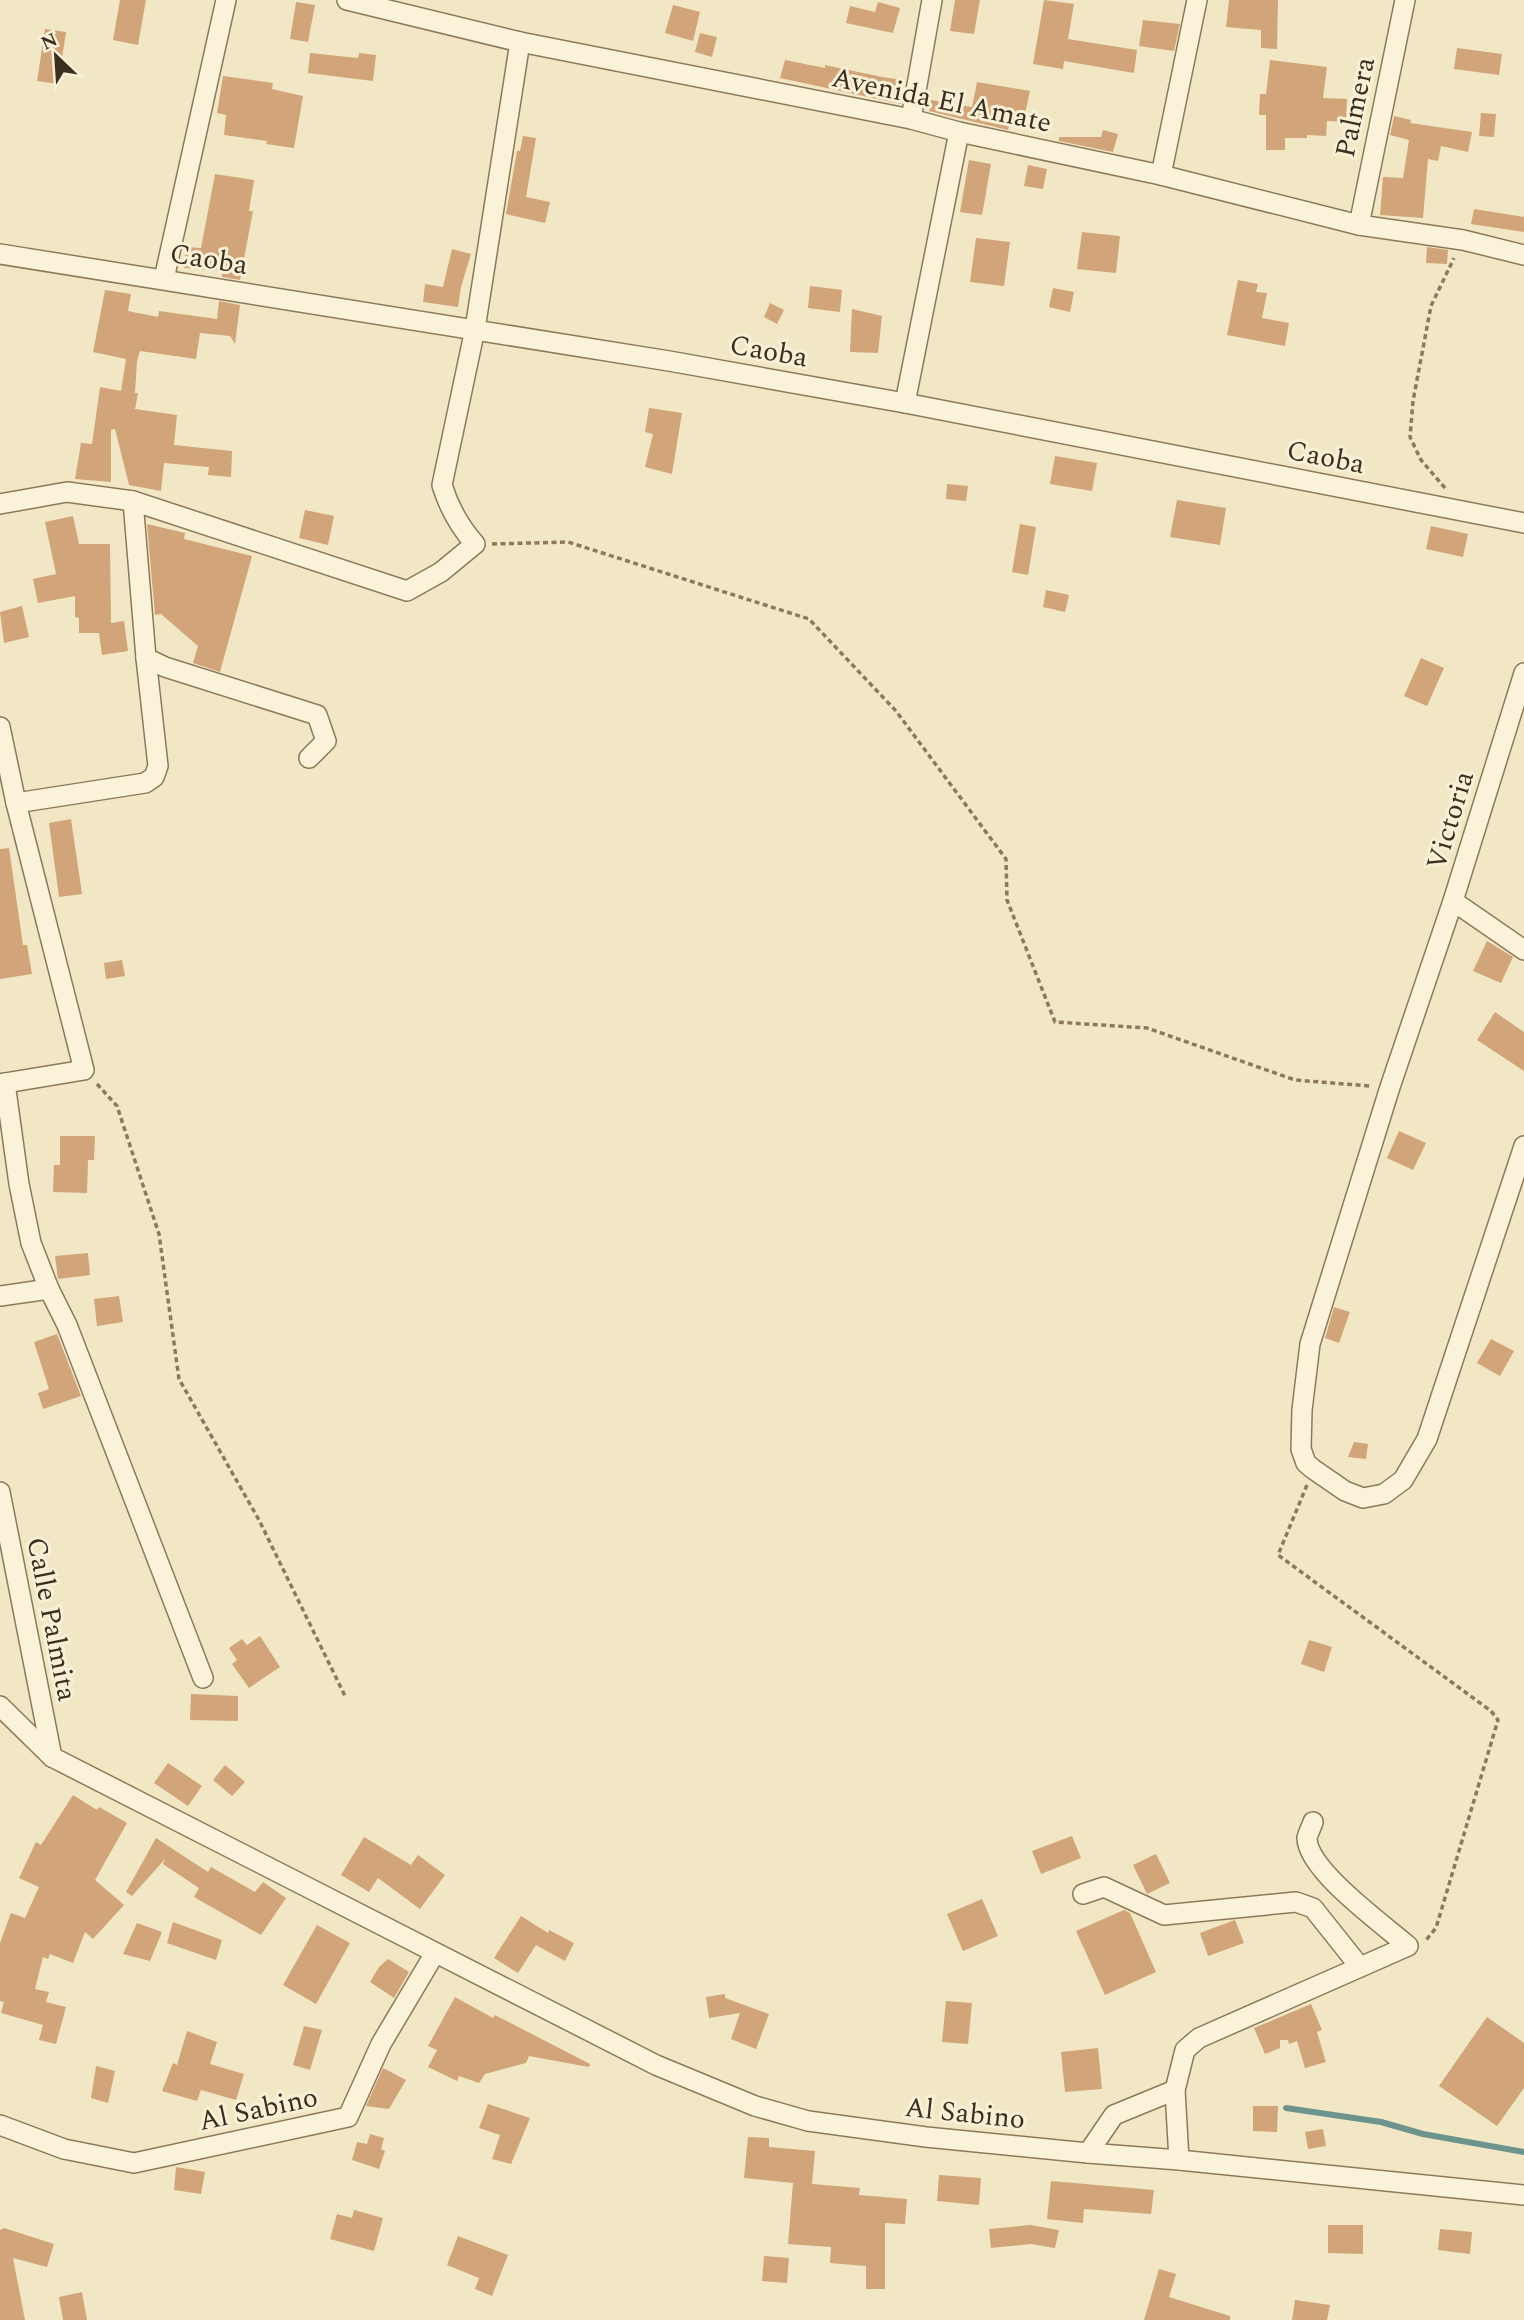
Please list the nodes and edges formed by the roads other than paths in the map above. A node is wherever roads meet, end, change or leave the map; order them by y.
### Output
1 (226, 0) edge
2 (347, 0) edge
3 (932, 0) edge
4 (1197, 0) edge
5 (1405, 0) edge
6 (520, 42) junction
7 (911, 119) junction
8 (959, 132) junction
9 (1161, 175) junction
10 (1359, 225) junction
11 (0, 254) edge
12 (1524, 255) edge
13 (164, 279) junction
14 (475, 329) junction
15 (905, 403) junction
16 (133, 501) junction
17 (0, 504) edge
18 (1524, 523) edge
19 (146, 658) junction
20 (1524, 673) edge
21 (0, 727) edge
22 (309, 758) dead end
23 (16, 803) junction
24 (1453, 901) junction
25 (1524, 950) edge
26 (2, 1083) edge
27 (1524, 1146) edge
28 (49, 1289) junction
29 (0, 1296) edge
30 (0, 1492) edge
31 (204, 1678) dead end
32 (0, 1706) edge
33 (52, 1757) junction
34 (1313, 1822) dead end
35 (1083, 1894) dead end
36 (435, 1953) junction
37 (1360, 1967) junction
38 (1175, 2090) junction
39 (0, 2124) edge
40 (1088, 2153) junction
41 (1179, 2160) junction
42 (1524, 2195) edge

1 - 13 street
2 - 6 street, Avenida El Amate
3 - 7 street
4 - 9 street
5 - 10 street, Palmera
6 - 7 street, Avenida El Amate
6 - 14 street
7 - 8 street, Avenida El Amate
8 - 9 street, Avenida El Amate
8 - 15 street
9 - 10 street, Avenida El Amate
10 - 12 street, Avenida El Amate
11 - 13 street, Caoba
13 - 14 street, Caoba
14 - 15 street, Caoba
14 - 16 street
15 - 18 street, Caoba
16 - 17 street
16 - 19 street
19 - 22 street
19 - 23 street
20 - 24 street, Victoria
21 - 23 street
23 - 26 street
24 - 25 street, Victoria
24 - 27 street
26 - 28 street
28 - 29 street
28 - 31 street
30 - 33 street, Calle Palmita
32 - 33 street, Al Sabino
33 - 36 street, Al Sabino
34 - 37 street
35 - 37 street
36 - 39 street, Al Sabino
36 - 40 street, Al Sabino
37 - 38 street
38 - 40 street
38 - 41 street
40 - 41 street, Al Sabino
41 - 42 street, Al Sabino

